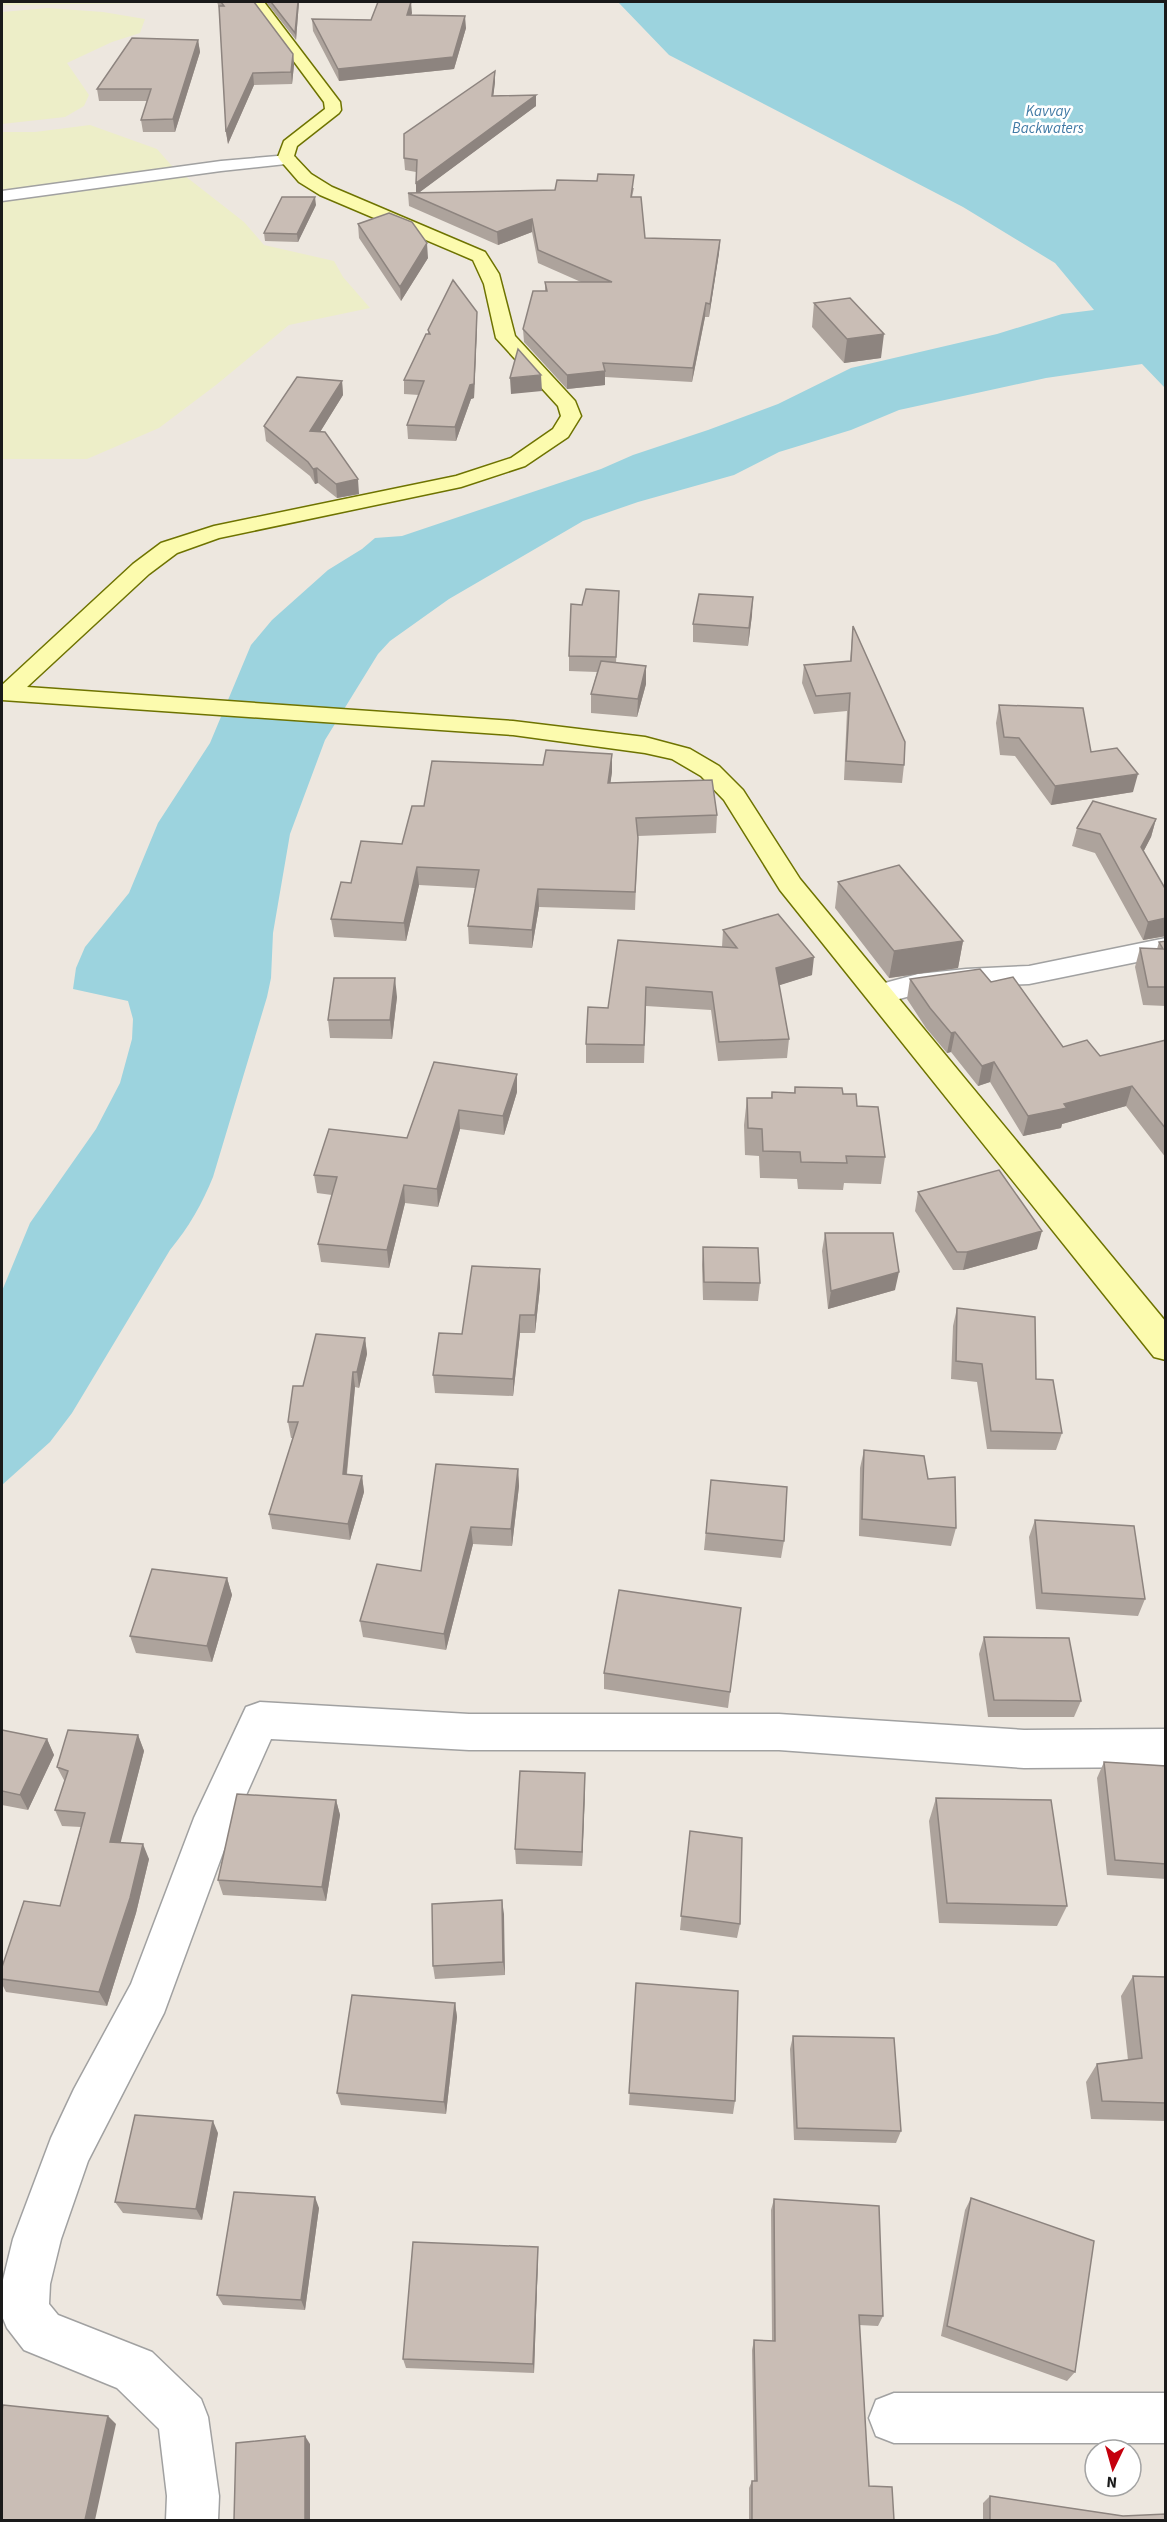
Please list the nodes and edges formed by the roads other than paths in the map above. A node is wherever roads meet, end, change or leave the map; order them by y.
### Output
1 (257, 2) edge
2 (289, 160) junction
3 (2, 196) edge
4 (4, 693) edge
5 (1166, 947) edge
6 (880, 994) junction
7 (1166, 1347) edge
8 (1166, 1748) edge
9 (894, 2418) dead end
10 (1166, 2418) edge
11 (192, 2520) edge

1 - 2 main road
2 - 3 street
2 - 4 main road
4 - 6 main road
5 - 6 street
6 - 7 main road
8 - 11 street
9 - 10 street

